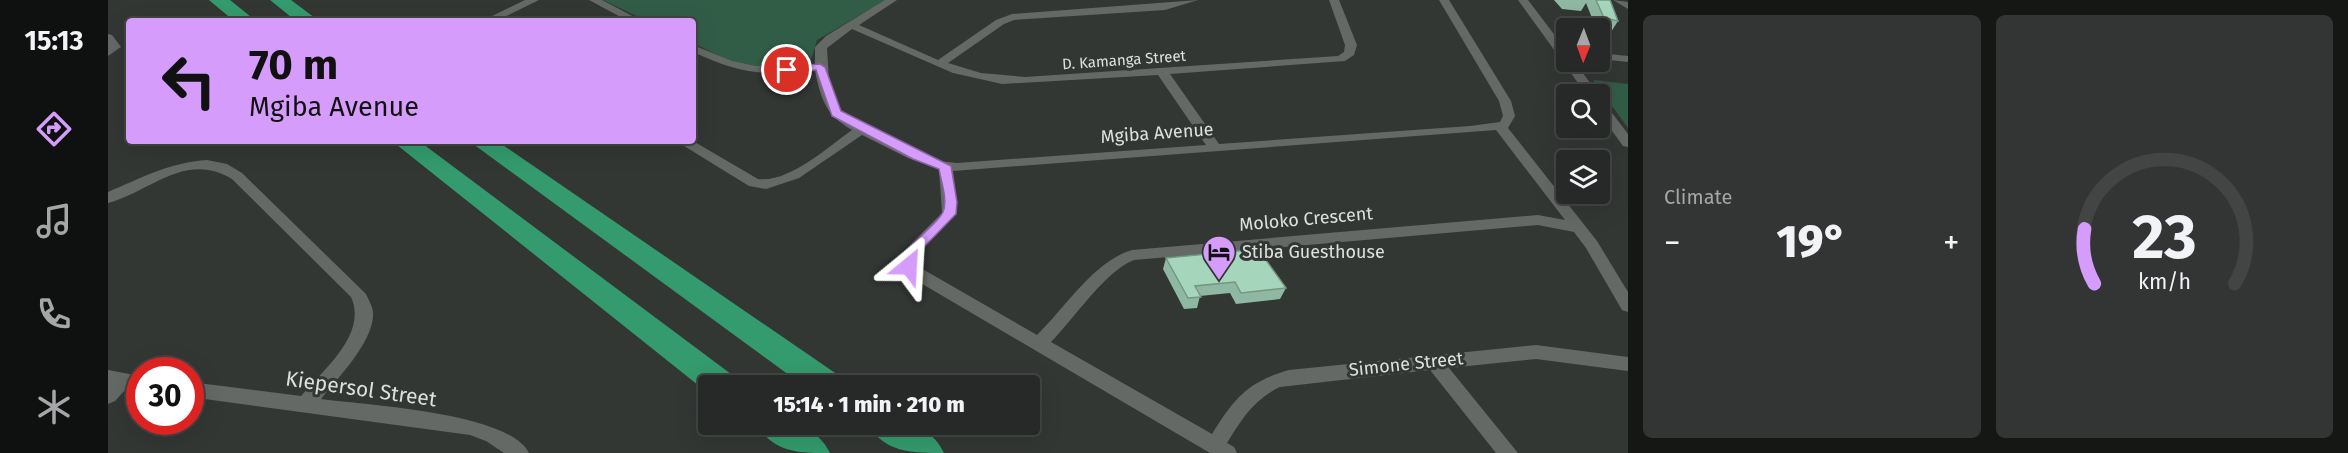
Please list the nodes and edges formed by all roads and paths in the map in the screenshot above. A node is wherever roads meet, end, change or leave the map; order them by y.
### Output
1 (218, 0) edge
2 (279, 0) edge
3 (534, 0) edge
4 (594, 0) edge
5 (892, 0) edge
6 (1193, 0) edge
7 (1334, 0) edge
8 (1444, 0) edge
9 (1523, 0) edge
10 (1618, 0) edge
11 (1628, 6) edge
12 (242, 18) edge
13 (305, 18) edge
14 (494, 18) edge
15 (631, 18) edge
16 (851, 25) junction
17 (108, 37) edge
18 (1556, 43) edge
19 (696, 50) edge
20 (108, 53) edge
21 (1610, 58) edge
22 (1628, 59) edge
23 (942, 63) junction
24 (820, 67) junction
25 (1162, 72) junction
26 (1610, 119) edge
27 (1500, 127) junction
28 (863, 128) junction
29 (1628, 143) edge
30 (408, 144) edge
31 (486, 144) edge
32 (688, 144) edge
33 (1214, 147) junction
34 (945, 166) junction
35 (108, 198) edge
36 (1578, 228) junction
37 (1628, 306) edge
38 (1038, 344) junction
39 (1433, 361) junction
40 (1628, 364) edge
41 (709, 375) edge
42 (813, 375) edge
43 (124, 380) edge
44 (204, 391) edge
45 (108, 396) edge
46 (306, 404) junction
47 (788, 435) edge
48 (901, 435) edge
49 (1221, 450) edge
50 (519, 453) edge
51 (812, 453) edge
52 (926, 453) edge
53 (1508, 453) edge

1 - 12 highway
2 - 13 highway
3 - 14 street
4 - 15 street
5 - 16 street
6 - 23 street
7 - 25 street, D. Kamanga Street
8 - 27 street
9 - 18 street
10 - 11 street
16 - 23 street, D. Kamanga Street
16 - 24 street
17 - 20 street
19 - 24 street
21 - 22 street
23 - 25 street, D. Kamanga Street
24 - 28 street, Mgiba Avenue
25 - 33 street
26 - 29 street
27 - 33 street, Mgiba Avenue
27 - 36 street
28 - 32 street
28 - 34 street, Mgiba Avenue
30 - 41 highway
31 - 42 highway
33 - 34 street, Mgiba Avenue
34 - 38 street
35 - 46 street
36 - 37 street
36 - 38 street, Moloko Crescent
38 - 49 street
39 - 40 street, Simone Street
39 - 49 street, Simone Street
39 - 53 street
43 - 45 street
44 - 46 street, Kiepersol Street
46 - 50 street, Kiepersol Street
47 - 51 highway
48 - 52 highway

